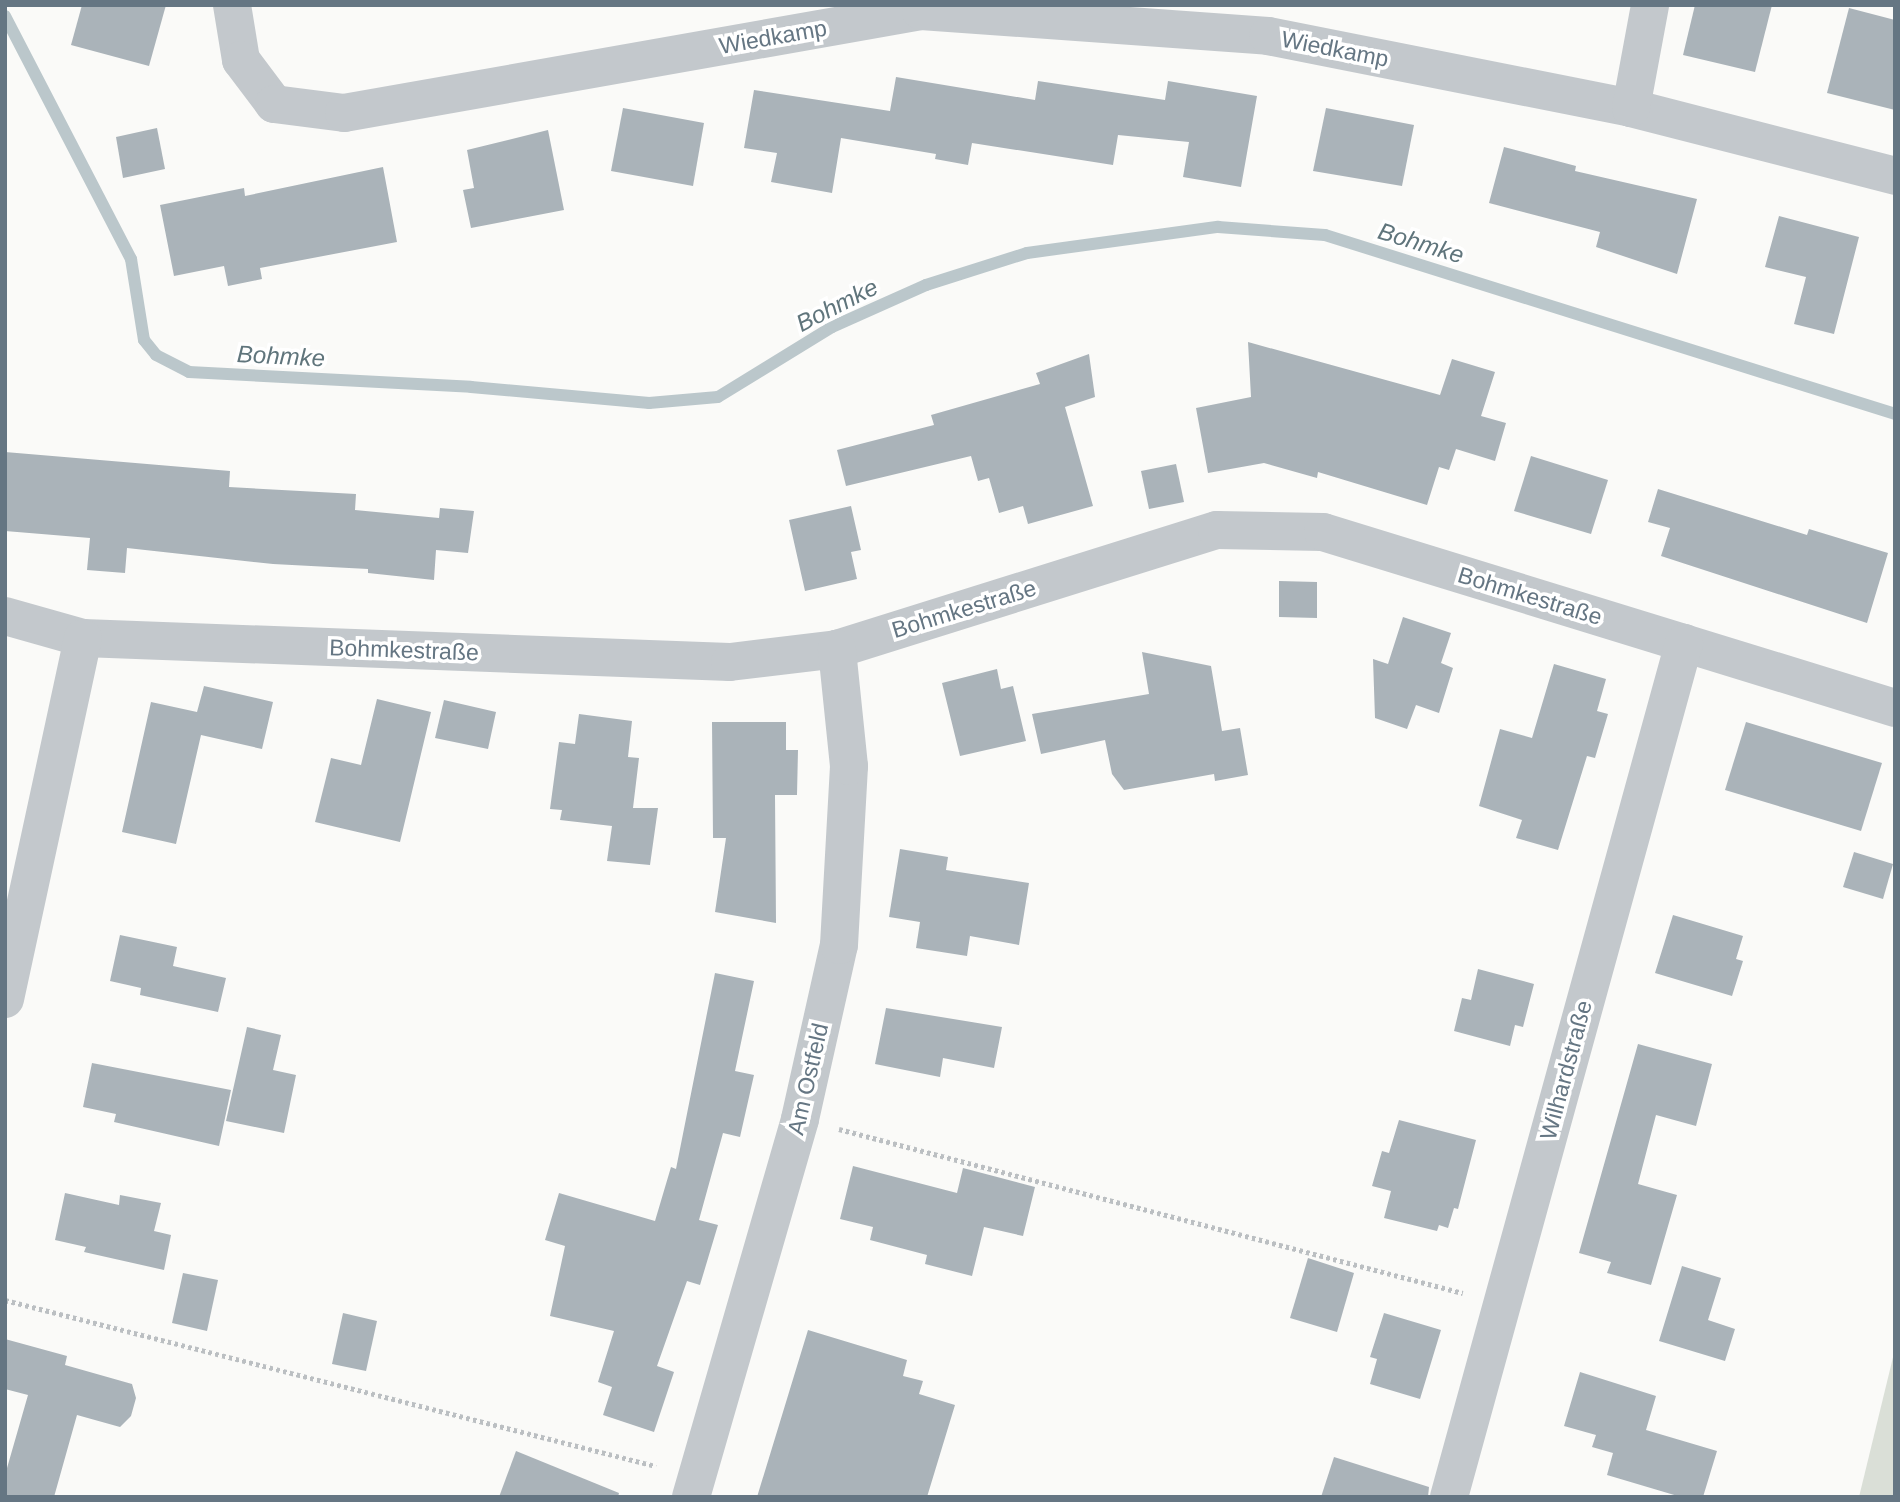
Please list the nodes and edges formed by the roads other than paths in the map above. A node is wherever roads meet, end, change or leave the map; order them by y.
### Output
1 (232, 5) edge
2 (1650, 5) edge
3 (1631, 108) junction
4 (1895, 176) edge
5 (5, 616) edge
6 (83, 638) junction
7 (1684, 643) junction
8 (837, 649) junction
9 (1895, 708) edge
10 (5, 999) edge
11 (694, 1487) edge
12 (1449, 1497) edge

1 - 3 street, Wiedkamp
2 - 3 street
3 - 4 street, Wiedkamp
5 - 6 street, Bohmkestraße
6 - 8 street, Bohmkestraße
6 - 10 street
7 - 8 street, Bohmkestraße
7 - 9 street, Bohmkestraße
7 - 12 street, Wilhardstraße
8 - 11 street, Am Ostfeld

